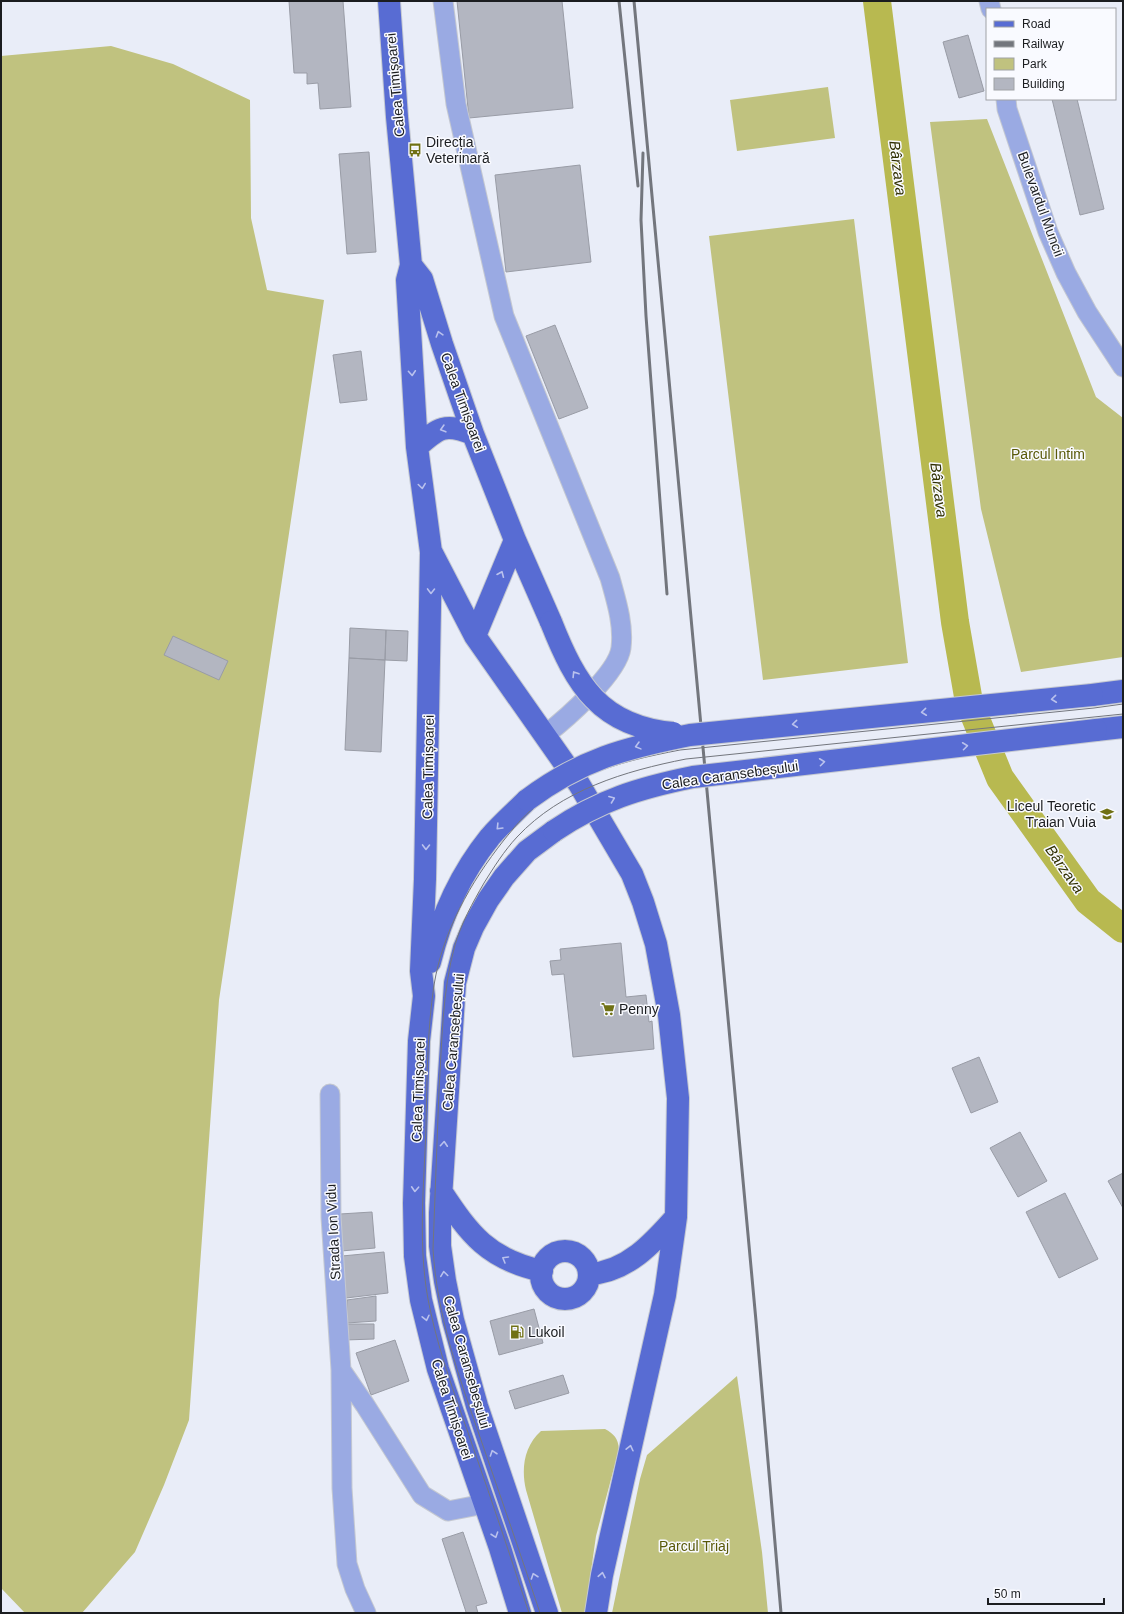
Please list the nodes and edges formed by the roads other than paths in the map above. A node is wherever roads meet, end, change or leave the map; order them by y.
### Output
1 (388, 1) edge
2 (444, 1) edge
3 (1006, 100) edge
4 (411, 265) junction
5 (1123, 367) edge
6 (473, 434) junction
7 (417, 447) junction
8 (515, 540) junction
9 (431, 552) junction
10 (490, 601) junction
11 (458, 602) junction
12 (475, 636) junction
13 (1123, 690) edge
14 (1123, 727) edge
15 (545, 735) junction
16 (690, 735) junction
17 (424, 996) junction
18 (330, 1094) dead end
19 (441, 1191) junction
20 (676, 1217) junction
21 (542, 1271) junction
22 (590, 1274) junction
23 (341, 1370) junction
24 (484, 1504) junction
25 (366, 1613) edge
26 (520, 1613) edge
27 (547, 1613) edge
28 (596, 1613) edge

1 - 4 main road, Calea Timișoarei
2 - 15 street
3 - 5 street, Bulevardul Muncii
6 -> 4 main road, Calea Timișoarei
4 -> 7 main road, Calea Timișoarei
6 -> 7 main road
6 - 8 main road, Calea Timișoarei
7 -> 9 main road, Calea Timișoarei
10 -> 8 main road
16 -> 8 main road, Calea Timișoarei, bridge
9 - 11 main road, Calea Timișoarei
9 -> 17 main road, Calea Timișoarei
10 - 11 main road
10 - 12 main road
11 - 12 main road, Calea Timișoarei
12 - 15 main road, Calea Timișoarei
13 -> 16 main road, bridge
19 -> 14 main road, Calea Caransebeșului, bridge
15 - 20 main road, Calea Timișoarei
16 -> 17 main road, bridge
17 -> 24 main road, Calea Timișoarei
18 - 23 street, Strada Ion Vidu
21 -> 19 main road
27 -> 19 main road, Calea Caransebeșului
20 - 22 main road
28 -> 20 main road, Calea Timișoarei
21 - 22 main road
21 - 22 main road
23 - 24 street
23 - 25 street, Strada Ion Vidu
24 -> 26 main road, Calea Timișoarei

